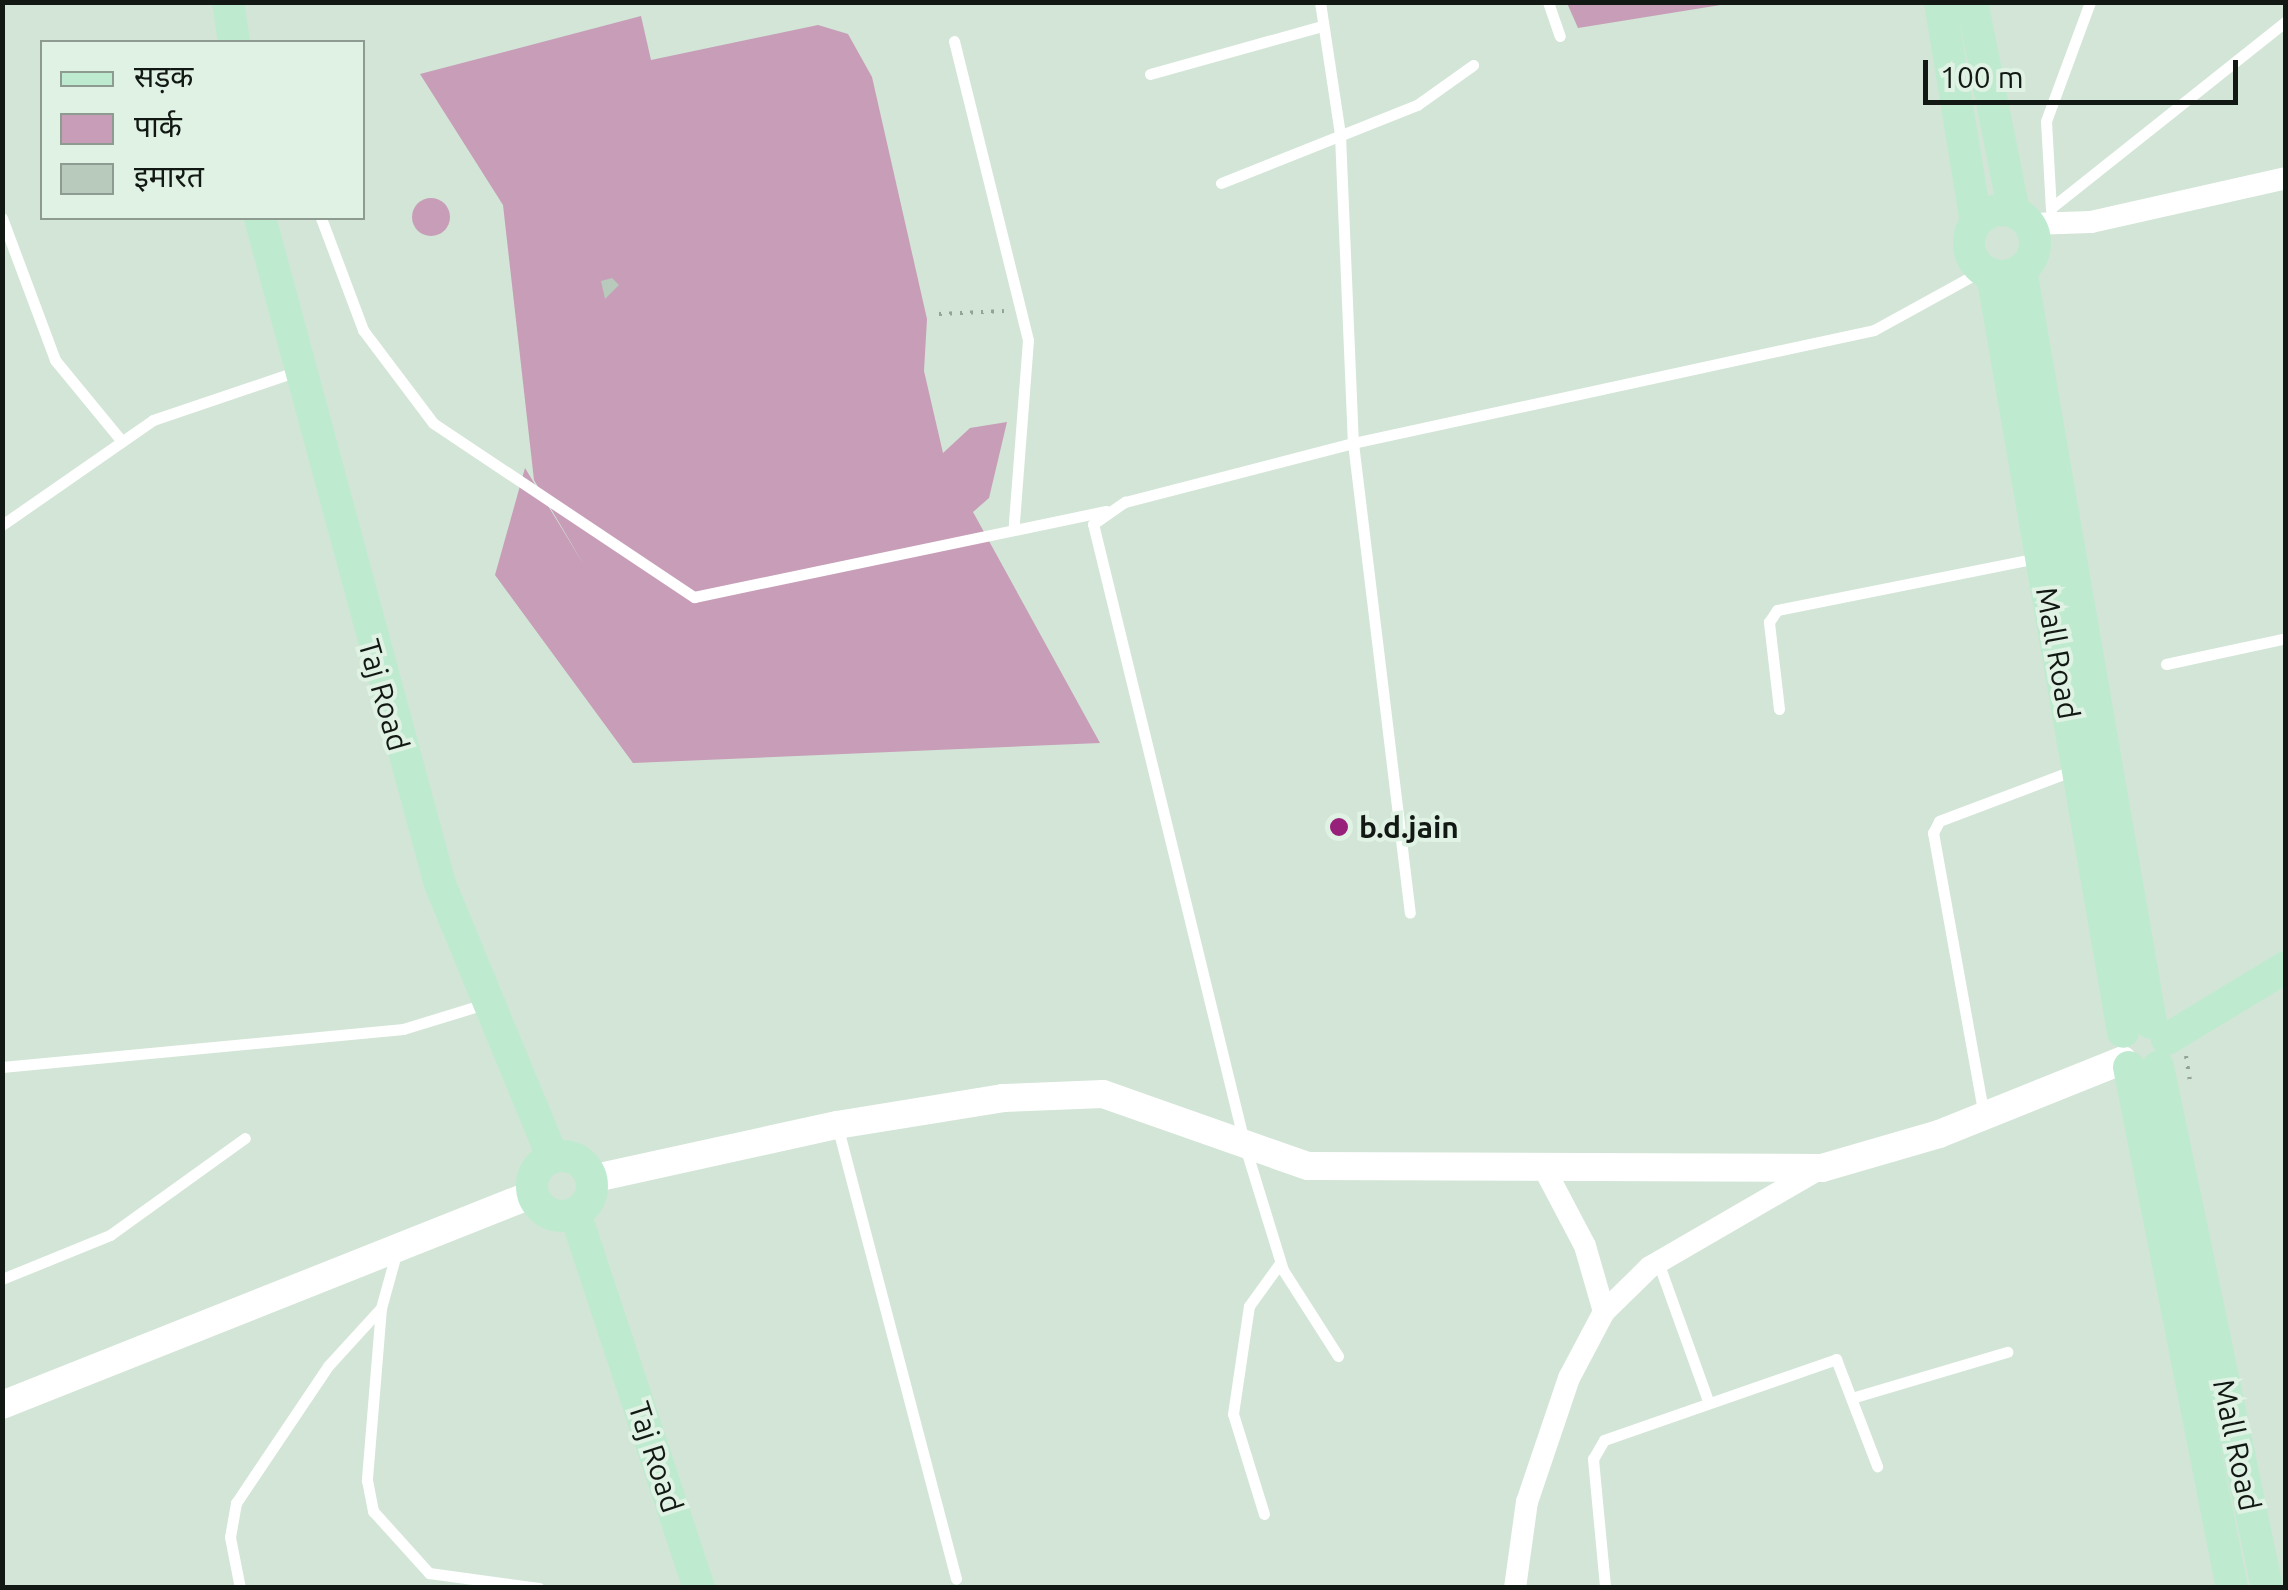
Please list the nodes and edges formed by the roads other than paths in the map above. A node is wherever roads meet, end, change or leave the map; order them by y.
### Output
1 (228, 2) edge
2 (1320, 2) edge
3 (1548, 2) edge
4 (1940, 2) edge
5 (1972, 2) edge
6 (2090, 2) edge
7 (2286, 21) edge
8 (1322, 26) junction
9 (1560, 36) dead end
10 (234, 40) edge
11 (954, 41) dead end
12 (1473, 65) dead end
13 (1150, 74) dead end
14 (1340, 135) junction
15 (2286, 178) edge
16 (1221, 183) dead end
17 (2035, 217) junction
18 (2, 218) edge
19 (260, 220) edge
20 (322, 220) edge
21 (1976, 222) junction
22 (1999, 271) junction
23 (295, 372) junction
24 (120, 439) junction
25 (1353, 443) junction
26 (1106, 511) junction
27 (2, 524) edge
28 (1014, 524) junction
29 (2042, 557) junction
30 (2286, 638) edge
31 (2166, 664) dead end
32 (1779, 708) dead end
33 (2078, 768) junction
34 (1410, 913) dead end
35 (2286, 967) edge
36 (489, 1003) junction
37 (2142, 1048) junction
38 (2, 1067) edge
39 (1984, 1116) junction
40 (836, 1125) junction
41 (245, 1138) dead end
42 (1246, 1150) junction
43 (553, 1158) junction
44 (1822, 1168) junction
45 (1545, 1170) junction
46 (591, 1179) junction
47 (534, 1194) junction
48 (575, 1214) junction
49 (398, 1250) junction
50 (1280, 1262) junction
51 (1658, 1262) junction
52 (2, 1279) edge
53 (381, 1308) junction
54 (1604, 1312) junction
55 (2006, 1352) dead end
56 (1338, 1356) dead end
57 (1855, 1397) junction
58 (1707, 1398) junction
59 (2, 1405) edge
60 (1877, 1466) dead end
61 (1264, 1514) dead end
62 (956, 1579) dead end
63 (1605, 1586) edge
64 (240, 1588) edge
65 (540, 1588) edge
66 (699, 1588) edge
67 (1515, 1588) edge
68 (2232, 1588) edge
69 (2267, 1588) edge

1 - 10 main road
2 - 8 lane
3 - 9 lane
4 - 21 main road
5 - 17 main road
6 - 17 lane
7 - 17 lane
8 - 13 lane
8 - 14 lane
11 - 28 lane
12 - 14 lane
14 - 16 lane
14 - 25 lane
15 - 17 street
17 - 21 main road
17 - 22 main road
18 - 24 lane
19 - 23 main road, Taj Road
20 - 28 lane
21 - 22 main road
22 - 25 lane
22 - 29 main road, Mall Road
22 - 37 main road, Mall Road
23 - 24 lane
23 - 36 main road, Taj Road
24 - 27 lane
25 - 26 lane
25 - 34 lane
26 - 28 lane
26 - 42 lane
29 - 32 lane
29 - 33 main road, Mall Road
30 - 31 lane
33 - 37 main road, Mall Road
33 - 39 lane
35 - 37 main road
36 - 38 lane
36 - 43 main road, Taj Road
37 - 39 street
37 - 68 main road, Mall Road
37 - 69 main road, Mall Road
39 - 44 street
40 - 42 street
40 - 46 street
40 - 62 lane
41 - 52 lane
42 - 45 street
42 - 50 lane
43 - 46 main road
43 - 47 main road
44 - 45 street
44 - 51 street
45 - 54 street
46 - 48 main road
47 - 48 main road
47 - 49 street
48 - 66 main road, Taj Road
49 - 53 lane
49 - 59 street
50 - 56 lane
50 - 61 lane
51 - 54 street
51 - 58 lane
53 - 64 lane
53 - 65 lane
54 - 67 street
55 - 57 lane
57 - 58 lane
57 - 60 lane
58 - 63 lane

